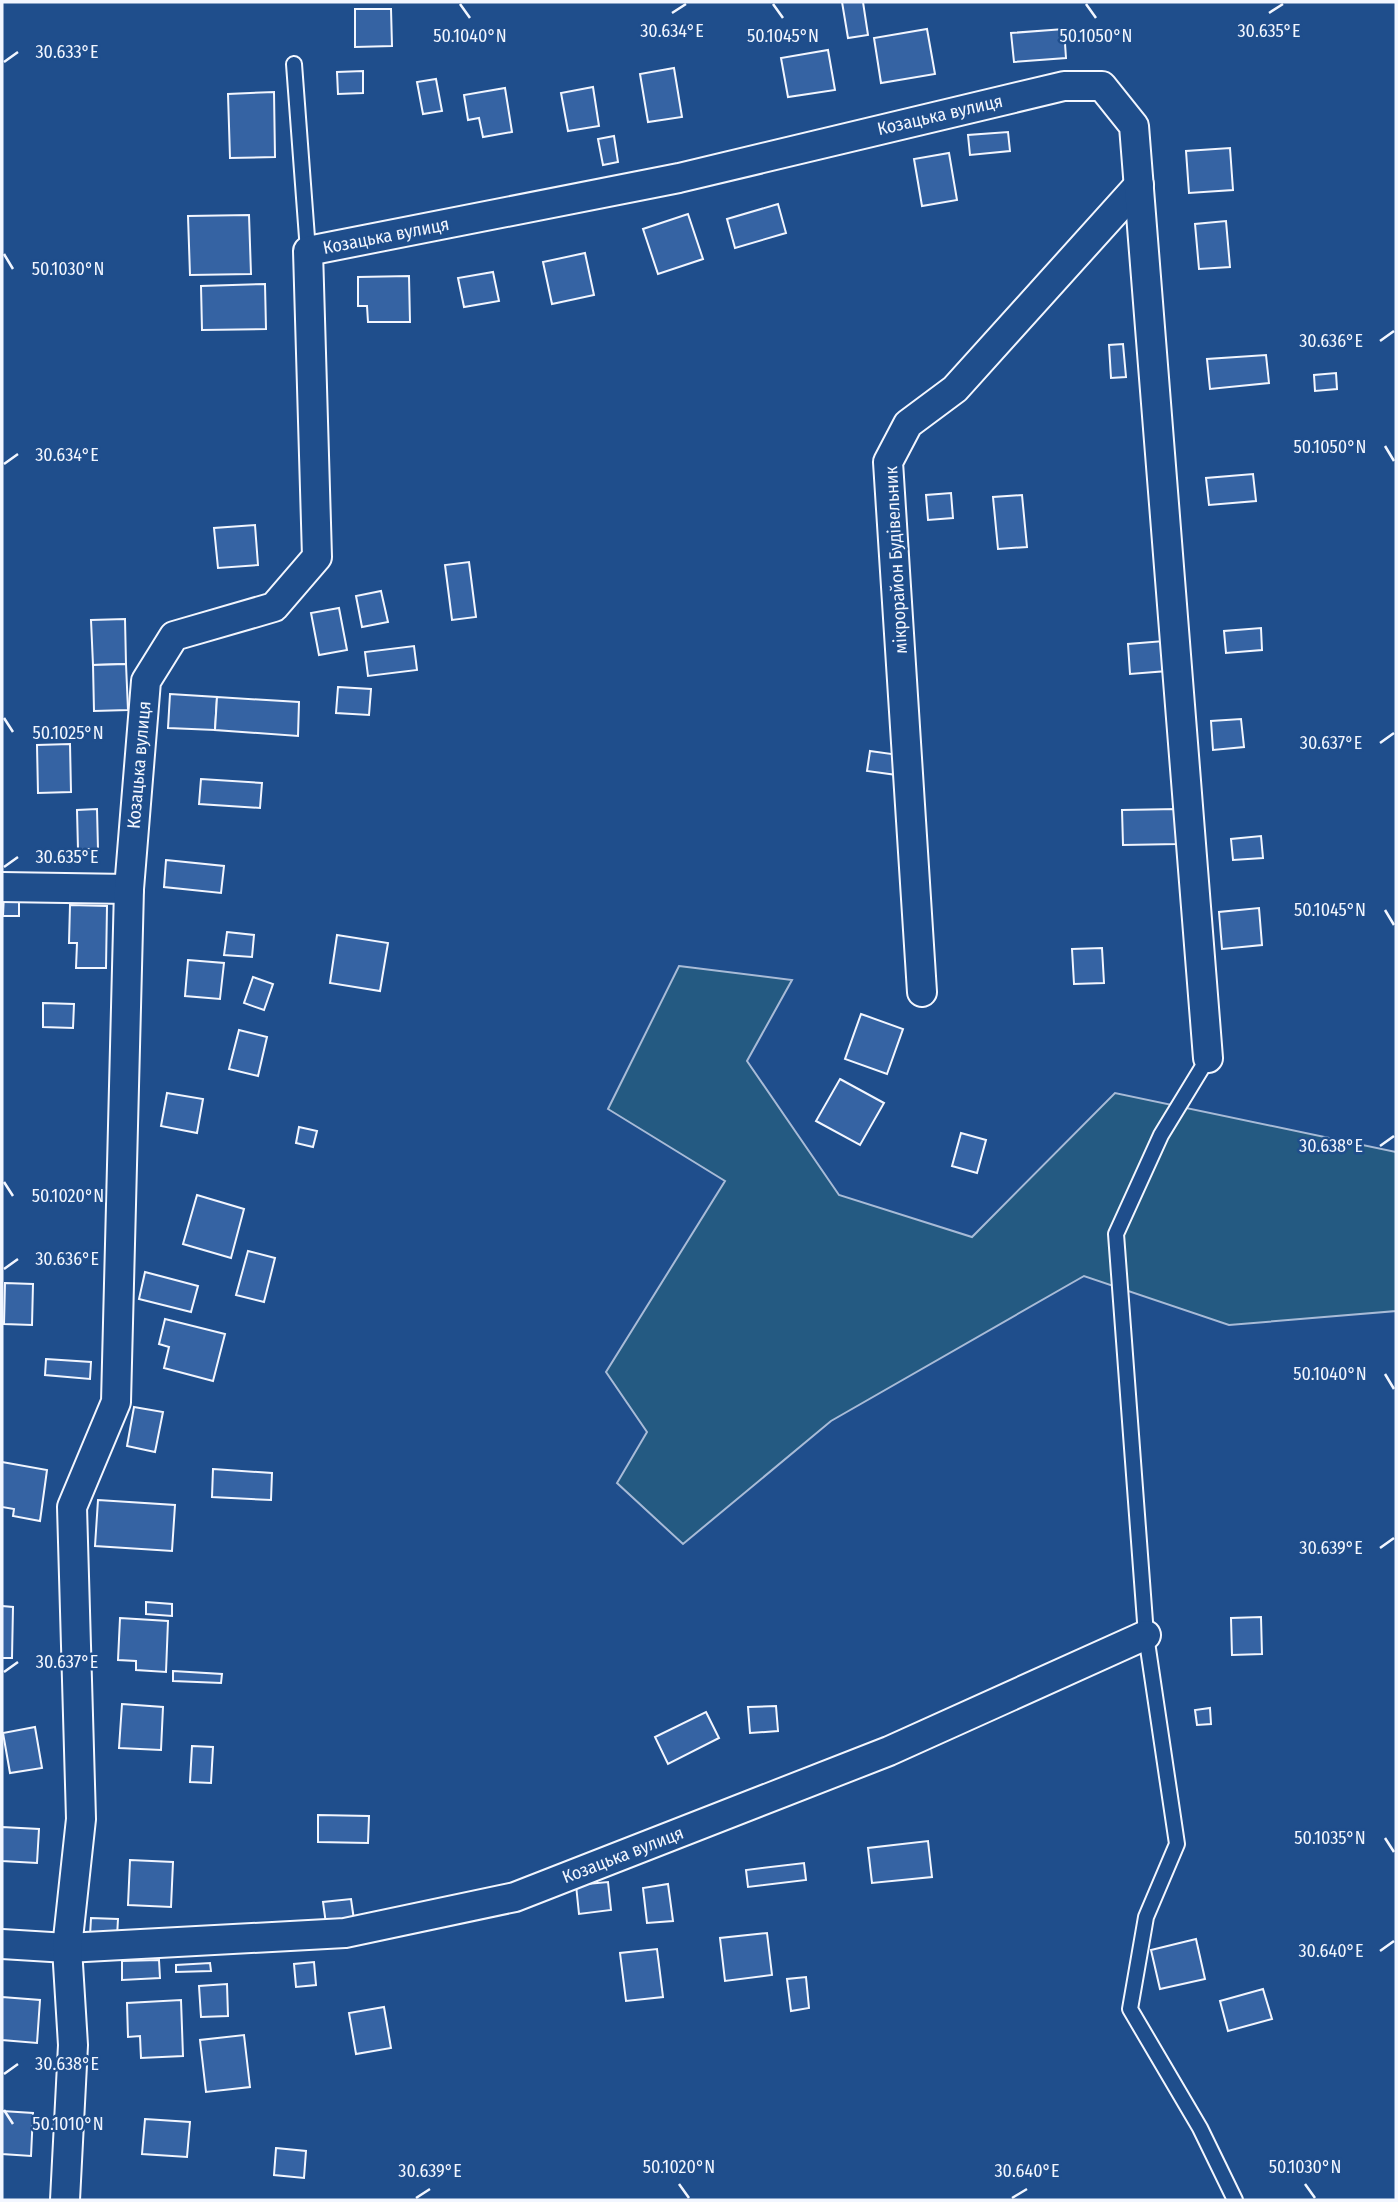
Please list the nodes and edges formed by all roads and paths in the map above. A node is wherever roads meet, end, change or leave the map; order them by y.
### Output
1 (295, 64) dead end
2 (1139, 185) junction
3 (308, 251) junction
4 (2, 887) edge
5 (129, 888) junction
6 (922, 992) dead end
7 (1208, 1058) joint
8 (1146, 1635) junction
9 (2, 1944) edge
10 (66, 1948) junction
11 (65, 2200) edge
12 (1235, 2200) edge

1 - 3 lane
2 - 3 street, Козацька вулиця
2 - 6 street, мікрорайон Будівельник
2 - 7 street
3 - 5 street, Козацька вулиця
4 - 5 street
5 - 10 street, Козацька вулиця
7 - 8 lane
8 - 10 street, Козацька вулиця
8 - 12 lane
9 - 10 street, Козацька вулиця
10 - 11 street, Козацька вулиця

